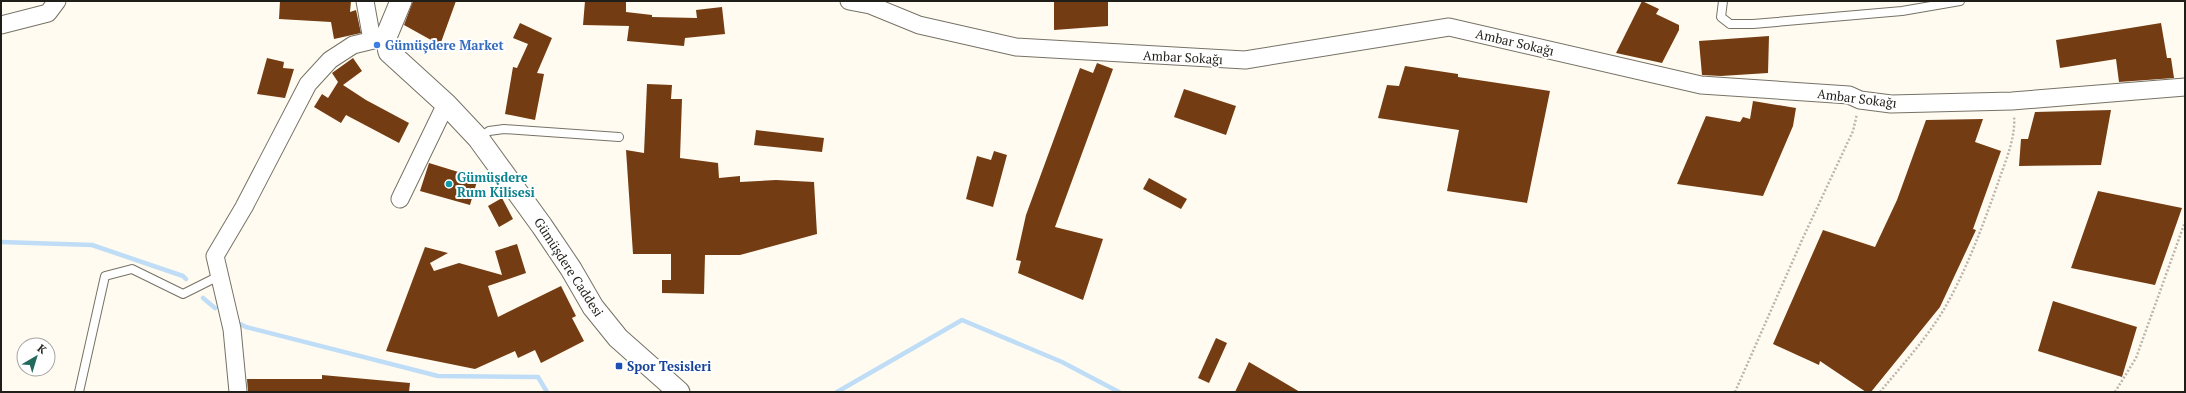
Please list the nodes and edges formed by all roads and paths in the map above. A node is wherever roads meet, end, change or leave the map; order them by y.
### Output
1 (57, 1) edge
2 (365, 1) edge
3 (401, 1) edge
4 (849, 1) edge
5 (1723, 1) edge
6 (1960, 1) edge
7 (871, 3) edge
8 (1, 25) edge
9 (380, 38) junction
10 (2185, 87) edge
11 (1860, 100) junction
12 (2012, 101) junction
13 (446, 104) junction
14 (619, 137) dead end
15 (478, 138) junction
16 (400, 199) dead end
17 (2185, 222) edge
18 (221, 275) junction
19 (79, 392) edge
20 (238, 392) edge
21 (679, 392) edge
22 (1735, 392) edge
23 (1880, 392) edge
24 (2115, 392) edge

1 - 8 street
2 - 9 street
3 - 9 street
4 - 7 street, Ambar Sokağı
5 - 6 lane
7 - 11 street, Ambar Sokağı
9 - 13 street, Gümüşdere Caddesi
9 - 18 street
10 - 12 street, Ambar Sokağı
11 - 12 street, Ambar Sokağı
11 - 22 path
12 - 23 path
13 - 15 street, Gümüşdere Caddesi
13 - 16 street
14 - 15 lane
15 - 21 street, Gümüşdere Caddesi
17 - 24 path
18 - 19 lane
18 - 20 street

